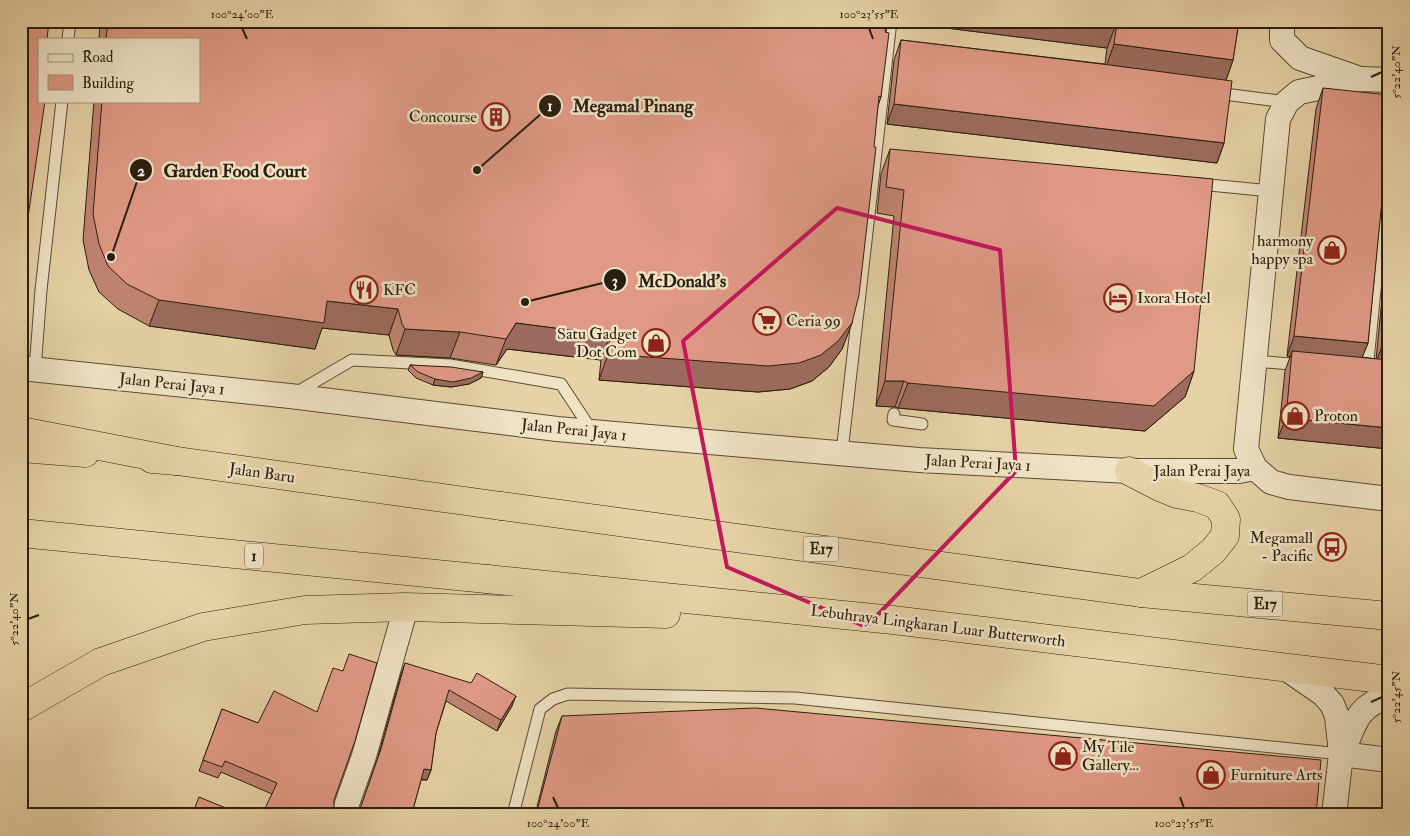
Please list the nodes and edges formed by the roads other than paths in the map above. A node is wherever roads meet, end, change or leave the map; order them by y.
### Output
1 (70, 21) edge
2 (890, 21) edge
3 (1282, 21) edge
4 (68, 38) edge
5 (1362, 79) junction
6 (1389, 80) edge
7 (1209, 92) edge
8 (62, 102) edge
9 (1287, 102) junction
10 (1389, 148) edge
11 (1188, 182) edge
12 (1271, 191) junction
13 (1254, 361) junction
14 (1311, 366) edge
15 (28, 369) edge
16 (1382, 372) edge
17 (290, 396) junction
18 (894, 414) dead end
19 (922, 424) dead end
20 (21, 431) edge
21 (593, 432) junction
22 (21, 448) edge
23 (842, 452) junction
24 (177, 461) junction
25 (1255, 468) junction
26 (1129, 471) junction
27 (1389, 499) edge
28 (21, 533) edge
29 (1141, 593) junction
30 (406, 607) junction
31 (1389, 616) edge
32 (893, 620) junction
33 (1284, 667) junction
34 (1389, 680) edge
35 (1389, 697) edge
36 (21, 708) edge
37 (1341, 754) junction
38 (1389, 760) edge
39 (343, 815) edge
40 (513, 815) edge
41 (1334, 815) edge

1 - 4 lane
2 - 23 lane
3 - 5 street
5 - 6 street
5 - 9 street
7 - 9 lane
8 - 15 lane
9 - 12 street
10 - 16 lane
11 - 12 lane
12 - 13 street
13 - 14 lane
13 - 25 street
15 - 17 street, Jalan Perai Jaya 1
17 - 21 street, Jalan Perai Jaya 1
17 - 21 lane
18 - 19 lane
20 - 24 highway
21 - 23 street, Jalan Perai Jaya 1
22 - 24 highway, Jalan Baru
23 - 26 street, Jalan Perai Jaya 1
24 - 29 highway, Jalan Baru / E17
25 - 26 street, Jalan Perai Jaya
25 - 27 street, Jalan Perai Jaya
26 - 29 highway
28 - 32 highway, Lebuhraya Lingkaran Luar Butterworth / 1
29 - 31 highway, E17
30 - 32 highway
30 - 36 highway
30 - 39 street
32 - 33 highway, Lebuhraya Lingkaran Luar Butterworth
33 - 34 highway, Lebuhraya Lingkaran Luar Butterworth
33 - 37 street
35 - 37 street
37 - 38 street
37 - 40 lane
37 - 41 street

